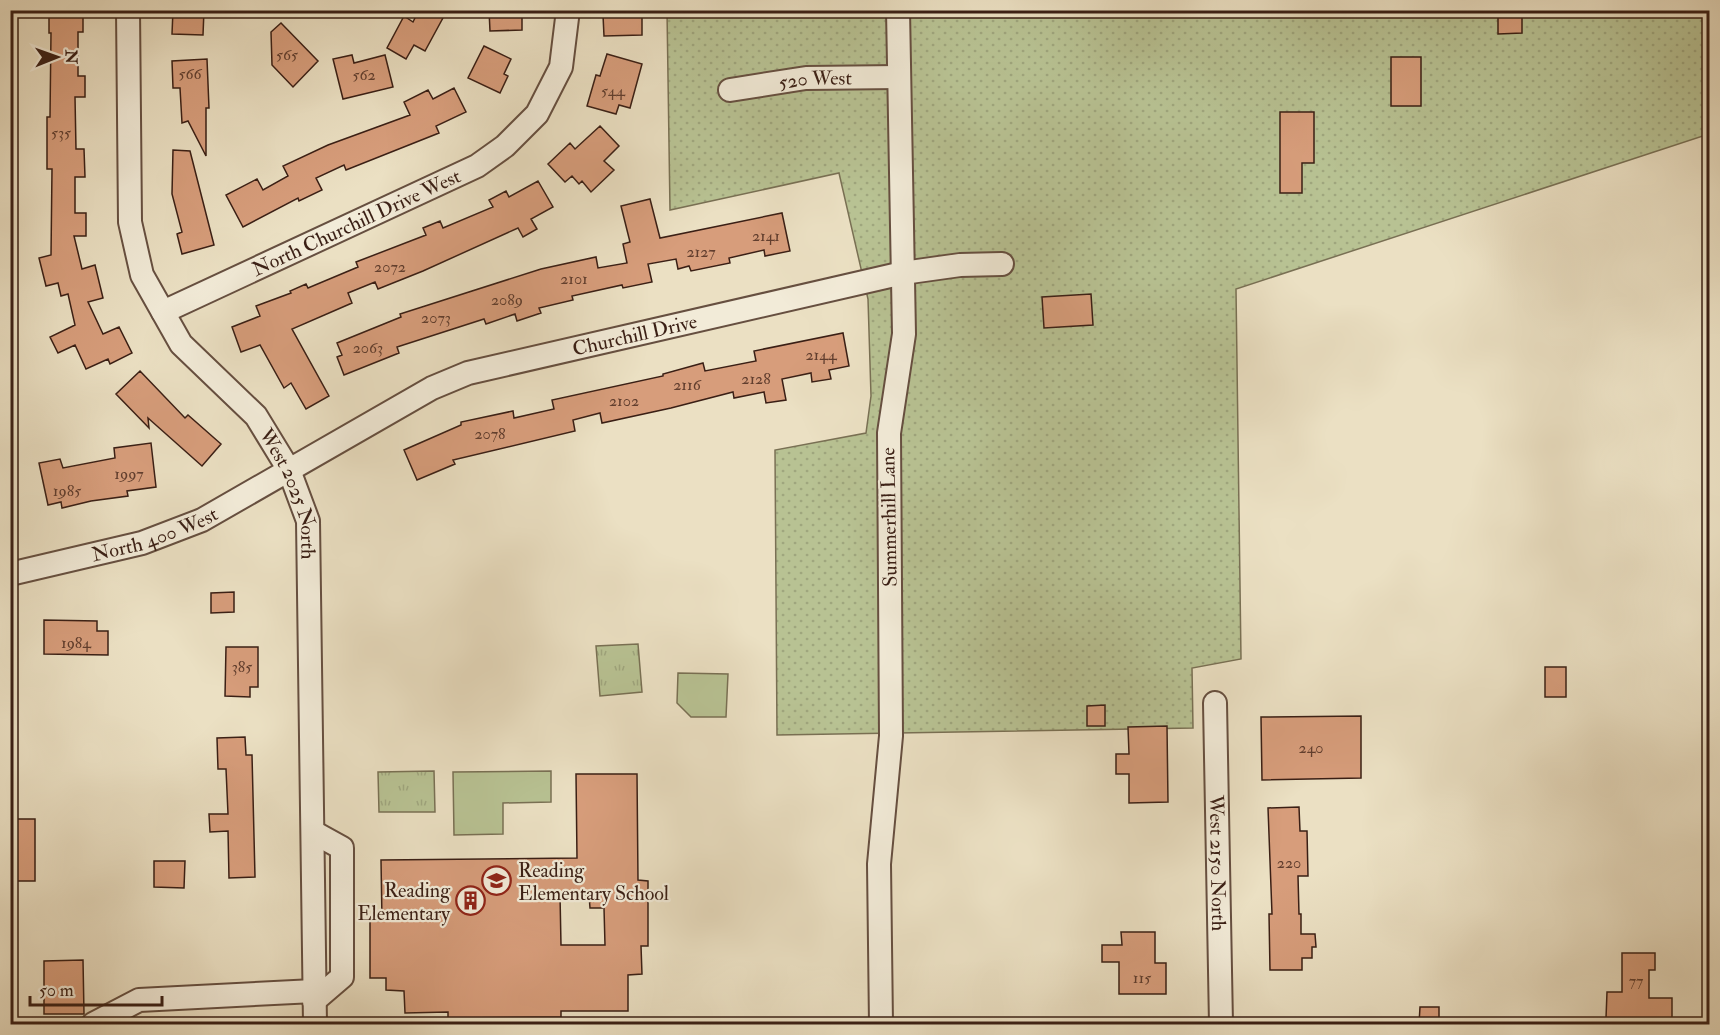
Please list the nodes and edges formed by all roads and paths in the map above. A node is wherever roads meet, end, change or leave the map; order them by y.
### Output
1 (128, 10) edge
2 (568, 10) edge
3 (898, 10) edge
4 (899, 77) junction
5 (730, 90) dead end
6 (1002, 264) dead end
7 (903, 273) junction
8 (163, 312) junction
9 (289, 470) junction
10 (10, 574) edge
11 (1215, 703) dead end
12 (314, 996) junction
13 (93, 1024) edge
14 (315, 1024) edge
15 (881, 1024) edge
16 (1221, 1024) edge

1 - 8 street, West 2025 North
2 - 8 street, North Churchill Drive West
3 - 4 street, Summerhill Lane
4 - 5 street, 520 West
4 - 7 street, Summerhill Lane
6 - 7 street, Churchill Drive
7 - 9 street, Churchill Drive
7 - 15 street, Summerhill Lane
8 - 9 street, West 2025 North
9 - 10 street, North 400 West
9 - 12 street, West 2025 North
11 - 16 street, West 2150 North
12 - 13 street
12 - 14 street, West 2025 North

